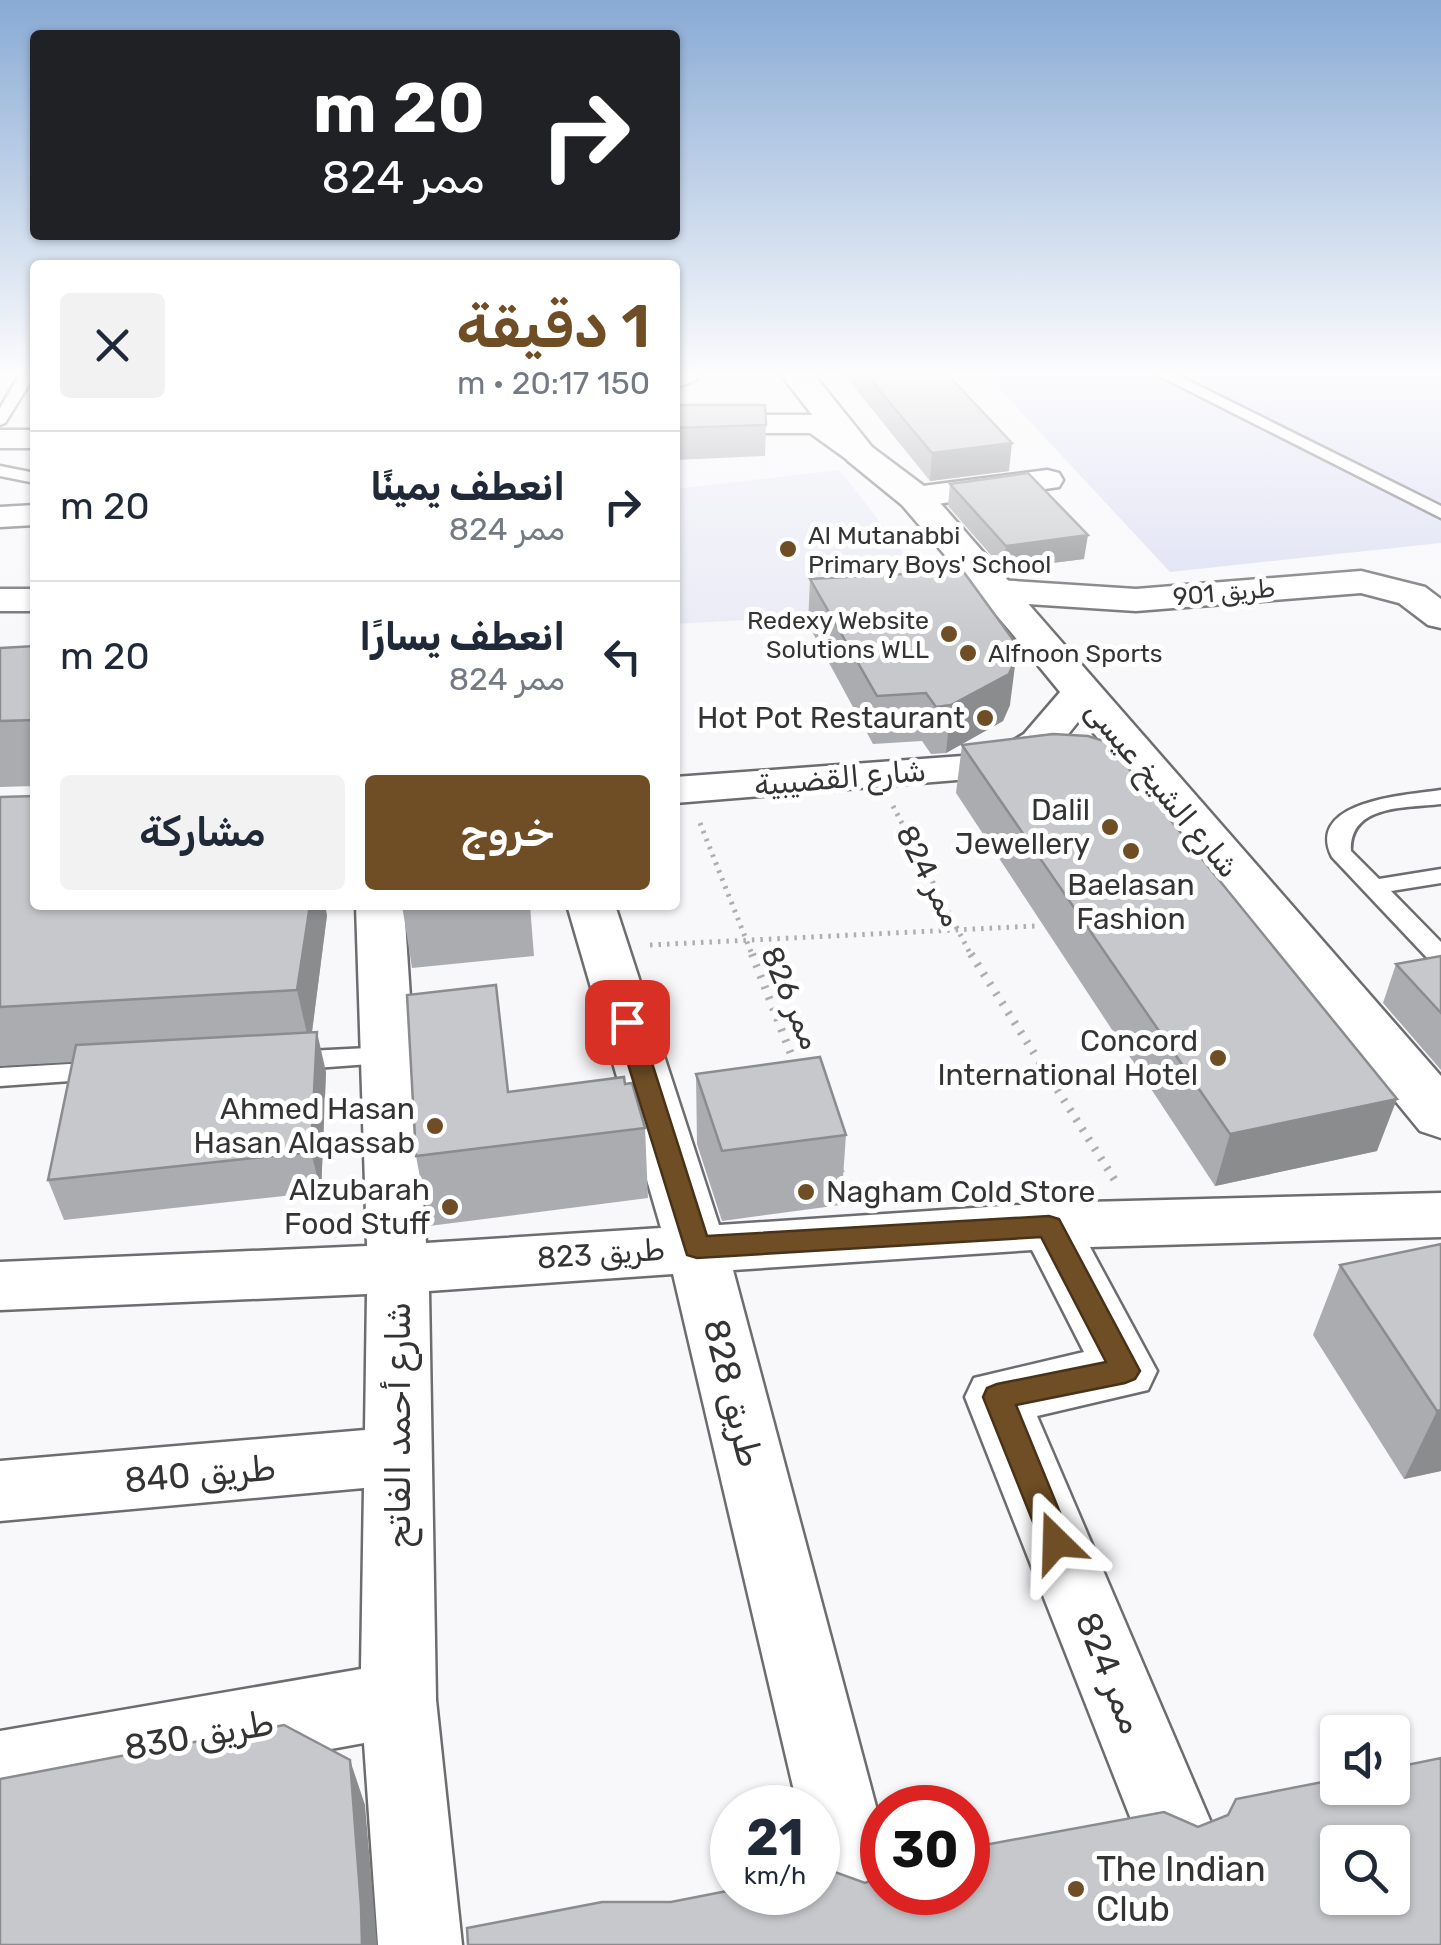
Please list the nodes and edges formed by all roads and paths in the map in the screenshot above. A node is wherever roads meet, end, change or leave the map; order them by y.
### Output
1 (872, 462) edge
2 (1339, 462) edge
3 (0, 471) edge
4 (28, 477) edge
5 (1047, 480) dead end
6 (915, 497) junction
7 (1441, 512) edge
8 (30, 516) edge
9 (0, 517) edge
10 (998, 591) junction
11 (0, 600) edge
12 (30, 600) edge
13 (1441, 617) edge
14 (1081, 694) junction
15 (1005, 763) junction
16 (1104, 767) junction
17 (879, 777) junction
18 (681, 790) edge
19 (1441, 796) edge
20 (1441, 876) edge
21 (1373, 887) junction
22 (380, 910) edge
23 (598, 926) edge
24 (1035, 926) dead end
25 (954, 928) junction
26 (743, 940) junction
27 (1441, 958) edge
28 (388, 1056) junction
29 (252, 1063) edge
30 (136, 1070) edge
31 (0, 1077) edge
32 (802, 1081) edge
33 (1441, 1116) edge
34 (839, 1168) edge
35 (1441, 1215) edge
36 (1144, 1225) junction
37 (1049, 1226) junction
38 (868, 1239) junction
39 (697, 1248) junction
40 (398, 1269) junction
41 (0, 1286) edge
42 (400, 1456) junction
43 (0, 1491) edge
44 (398, 1700) junction
45 (0, 1770) edge
46 (1175, 1831) edge
47 (853, 1887) edge
48 (420, 1945) edge

1 - 6 street, شارع الشيخ عيسى
2 - 7 lane
3 - 4 lane
5 - 6 street
6 - 10 street, شارع الشيخ عيسى
8 - 9 street
10 - 13 street, طريق 901
10 - 14 street, شارع الشيخ عيسى
11 - 12 street
14 - 15 street
14 - 16 street, شارع الشيخ عيسى
15 - 16 street, شارع القضيبية
15 - 17 street, شارع القضيبية
16 - 33 street, شارع الشيخ عيسى
17 - 18 street, شارع القضيبية
17 - 25 path, ممر 824
18 - 26 path, ممر 826
19 - 21 lane
20 - 21 lane
21 - 27 lane
22 - 28 street, شارع أحمد الفاتح
23 - 26 path, ممر 826
23 - 39 street, طريق 828
24 - 25 path, ممر 826
25 - 26 path, ممر 826
25 - 36 path, ممر 824
26 - 32 path, ممر 826
28 - 29 lane
28 - 40 street, شارع أحمد الفاتح
30 - 31 lane
34 - 38 path
35 - 36 street, طريق 823
36 - 37 street, طريق 823
37 - 38 street, طريق 823
37 - 46 street, ممر 824
38 - 39 street, طريق 823
39 - 40 street, طريق 823
39 - 47 street, طريق 828
40 - 41 street, طريق 823
40 - 42 street, شارع أحمد الفاتح
42 - 43 street, طريق 840
42 - 44 street, شارع أحمد الفاتح
44 - 45 street, طريق 830
44 - 48 street, شارع أحمد الفاتح

